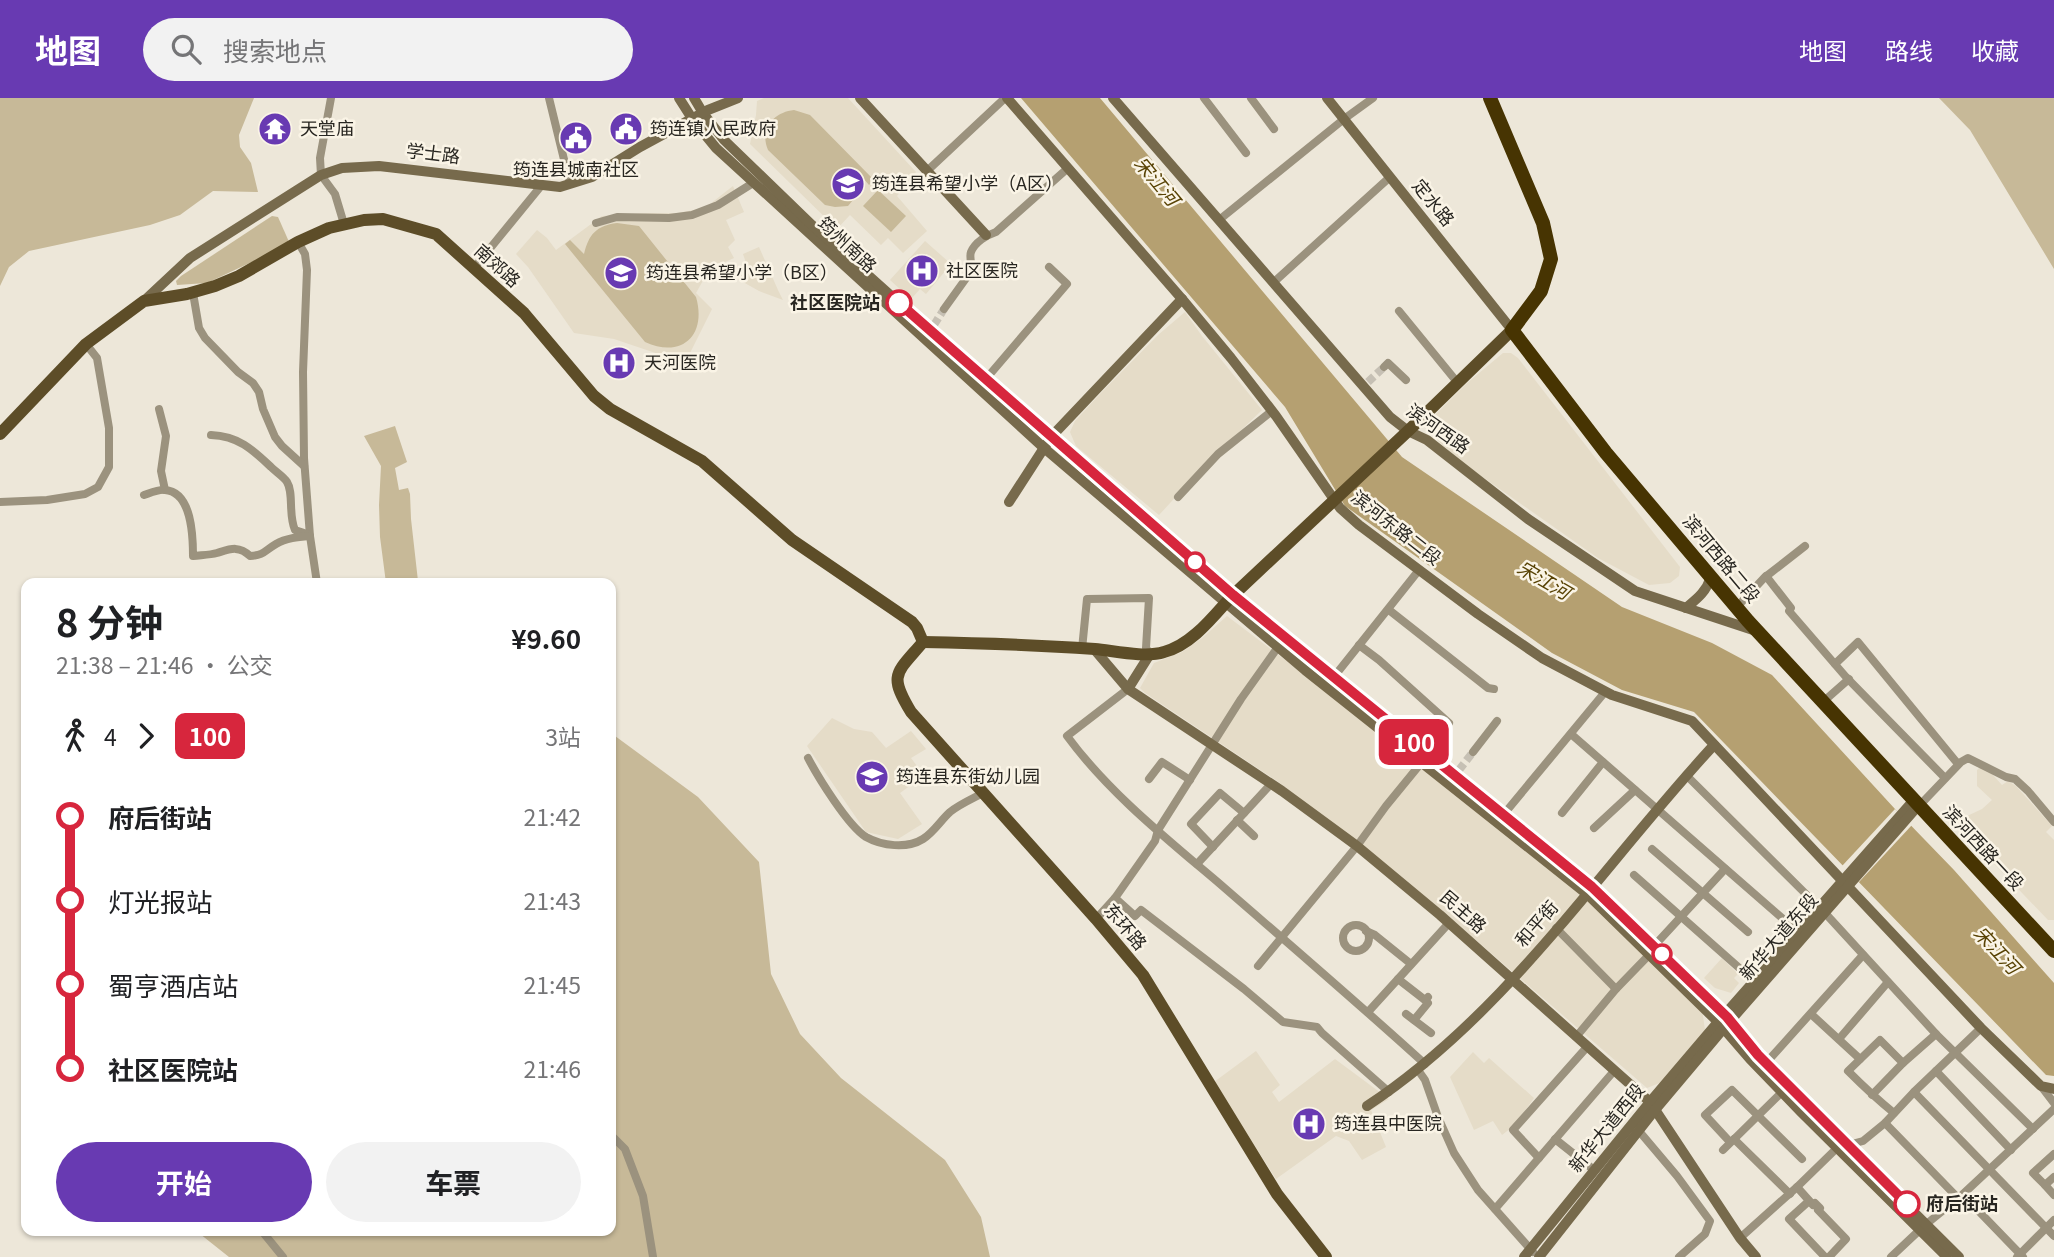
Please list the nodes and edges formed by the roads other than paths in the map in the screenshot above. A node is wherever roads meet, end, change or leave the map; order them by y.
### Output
1 (331, 98) edge
2 (549, 98) edge
3 (679, 98) edge
4 (694, 98) edge
5 (738, 98) edge
6 (860, 98) edge
7 (1006, 98) edge
8 (1113, 98) edge
9 (1204, 98) edge
10 (1251, 98) edge
11 (1327, 98) edge
12 (1373, 98) edge
13 (1490, 98) edge
14 (698, 117) junction
15 (1344, 119) junction
16 (1274, 129) dead end
17 (1246, 153) dead end
18 (1068, 168) junction
19 (927, 170) junction
20 (321, 175) junction
21 (1390, 177) junction
22 (753, 183) junction
23 (570, 184) junction
24 (541, 186) junction
25 (1219, 220) junction
26 (596, 223) dead end
27 (344, 224) junction
28 (986, 235) junction
29 (298, 242) junction
30 (1049, 267) dead end
31 (474, 268) junction
32 (1274, 282) junction
33 (193, 293) junction
34 (1182, 299) junction
35 (144, 301) junction
36 (944, 309) tunnel mouth
37 (1399, 311) dead end
38 (1512, 330) junction
39 (86, 344) junction
40 (1384, 367) dead end
41 (985, 380) junction
42 (1406, 380) dead end
43 (1457, 382) junction
44 (159, 409) dead end
45 (1272, 411) junction
46 (1408, 431) junction
47 (0, 434) edge
48 (211, 435) dead end
49 (1051, 437) junction
50 (1044, 448) junction
51 (304, 466) junction
52 (165, 489) junction
53 (144, 495) dead end
54 (1178, 497) dead end
55 (1333, 501) junction
56 (0, 502) edge
57 (1009, 502) dead end
58 (310, 536) junction
59 (1805, 546) dead end
60 (1419, 570) junction
61 (1766, 576) junction
62 (1711, 577) junction
63 (316, 578) edge
64 (1229, 599) junction
65 (1686, 608) junction
66 (1737, 608) junction
67 (1389, 611) junction
68 (1758, 632) junction
69 (923, 642) junction
70 (1359, 645) junction
71 (1278, 647) junction
72 (1088, 649) junction
73 (1150, 654) junction
74 (1835, 664) junction
75 (1333, 678) junction
76 (1849, 679) junction
77 (1128, 689) junction
78 (1494, 689) dead end
79 (1605, 692) junction
80 (1824, 701) junction
81 (1497, 721) dead end
82 (1449, 723) dead end
83 (1571, 734) junction
84 (1212, 745) junction
85 (1714, 745) junction
86 (1473, 752) tunnel mouth
87 (808, 758) dead end
88 (1422, 762) junction
89 (1603, 762) junction
90 (1958, 764) junction
91 (1686, 775) junction
92 (1149, 779) dead end
93 (1945, 779) junction
94 (1190, 780) junction
95 (1271, 784) junction
96 (1635, 790) junction
97 (983, 793) junction
98 (1916, 804) junction
99 (1656, 808) junction
100 (1244, 813) junction
101 (1562, 813) dead end
102 (1504, 814) junction
103 (1237, 820) junction
104 (2054, 822) edge
105 (1594, 828) dead end
106 (1158, 830) junction
107 (1254, 836) dead end
108 (1357, 846) junction
109 (1213, 847) junction
110 (1652, 849) dead end
111 (1196, 864) junction
112 (1726, 869) junction
113 (1634, 875) dead end
114 (1848, 879) junction
115 (1590, 890) junction
116 (1703, 894) junction
117 (1115, 898) junction
118 (1821, 910) junction
119 (1682, 917) junction
120 (1096, 919) junction
121 (1449, 923) junction
122 (1556, 929) junction
123 (1366, 931) dead end
124 (1797, 931) junction
125 (1748, 932) dead end
126 (1282, 937) junction
127 (1652, 950) junction
128 (2054, 950) edge
129 (1863, 955) junction
130 (1411, 964) junction
131 (1258, 966) dead end
132 (1398, 979) junction
133 (1511, 979) junction
134 (1754, 981) junction
135 (1888, 982) junction
136 (1616, 989) junction
137 (1368, 1012) junction
138 (1406, 1013) dead end
139 (1811, 1014) junction
140 (1414, 1020) junction
141 (1724, 1021) junction
142 (1981, 1028) junction
143 (1431, 1033) dead end
144 (1936, 1034) junction
145 (1576, 1037) junction
146 (1839, 1039) junction
147 (1587, 1047) junction
148 (1955, 1052) junction
149 (1860, 1059) junction
150 (1766, 1063) junction
151 (1903, 1063) junction
152 (1422, 1067) junction
153 (1614, 1071) junction
154 (1936, 1071) junction
155 (2041, 1086) junction
156 (2054, 1089) edge
157 (1389, 1092) junction
158 (1782, 1092) junction
159 (1914, 1092) junction
160 (1872, 1095) junction
161 (2054, 1104) edge
162 (1367, 1106) dead end
163 (1653, 1106) junction
164 (2054, 1110) edge
165 (1894, 1113) junction
166 (1759, 1116) junction
167 (1885, 1123) junction
168 (2033, 1129) junction
169 (1639, 1131) junction
170 (1555, 1139) junction
171 (616, 1140) edge
172 (1732, 1141) junction
173 (1842, 1147) junction
174 (1723, 1150) dead end
175 (2011, 1150) junction
176 (2054, 1154) edge
177 (1539, 1157) junction
178 (1802, 1159) dead end
179 (1594, 1170) junction
180 (1989, 1170) junction
181 (2054, 1177) edge
182 (2045, 1185) junction
183 (1793, 1191) junction
184 (2054, 1195) edge
185 (1958, 1198) junction
186 (1809, 1201) junction
187 (1495, 1209) junction
188 (2054, 1220) edge
189 (1923, 1227) junction
190 (2046, 1228) junction
191 (266, 1236) edge
192 (2054, 1236) edge
193 (1740, 1238) junction
194 (1533, 1255) edge
195 (2020, 1256) edge
196 (283, 1257) edge
197 (653, 1257) edge
198 (1326, 1257) edge
199 (1679, 1257) edge
200 (1756, 1257) edge
201 (1827, 1257) edge
202 (1891, 1257) edge
203 (1947, 1257) edge
204 (1959, 1257) edge

1 - 20 street
2 - 23 street
3 - 14 main road
4 - 14 main road
5 - 14 main road, 学士路
6 - 19 main road
7 - 18 main road, 滨河东路二段
7 - 19 street
8 - 25 main road, 滨河西路
9 - 17 street
10 - 16 street
11 - 15 main road, 定水路
12 - 15 street
13 - 38 highway
14 - 22 main road, 筠州南路
14 - 23 main road, 学士路
14 - 41 main road, 筠州南路
15 - 21 main road, 定水路
15 - 25 street
18 - 28 street
18 - 34 main road, 滨河东路二段
19 - 28 main road
20 - 24 main road, 学士路
20 - 27 street
20 - 35 main road, 学士路
21 - 32 street
21 - 38 main road, 定水路
22 - 26 street
22 - 50 main road, 筠州南路
23 - 24 main road, 学士路
24 - 31 street
25 - 32 main road, 滨河西路
27 - 29 main road, 南郊路
27 - 31 main road, 南郊路
28 - 36 street
29 - 33 main road, 南郊路
29 - 51 street
30 - 41 street
31 - 69 main road, 南郊路
32 - 46 main road, 滨河西路
33 - 35 main road, 南郊路
33 - 51 street
34 - 45 main road, 滨河东路二段
34 - 49 main road
35 - 39 main road, 南郊路
37 - 43 street
38 - 43 main road
38 - 62 highway, 滨河西路二段
39 - 47 main road, 南郊路
39 - 56 street
40 - 42 street
41 - 49 main road, 筠州南路
43 - 46 main road
44 - 52 street
45 - 54 street
45 - 55 main road, 滨河东路二段
46 - 55 main road
46 - 65 main road, 滨河西路
48 - 58 street
49 - 50 main road
49 - 64 main road, 筠州南路
50 - 57 main road
50 - 64 main road, 筠州南路
51 - 58 street
52 - 53 street
52 - 58 street
55 - 60 main road, 滨河东路二段
55 - 64 main road
58 - 63 street
59 - 61 street
60 - 67 street
60 - 79 main road, 滨河东路二段
61 - 66 street
61 - 74 street
62 - 65 main road
62 - 66 highway, 滨河西路二段
64 - 71 main road
64 - 73 main road
64 - 75 main road
65 - 68 main road, 滨河西路
66 - 68 highway, 滨河西路二段
67 - 70 street
67 - 78 street
68 - 80 highway, 滨河西路二段
69 - 72 main road
69 - 97 main road, 东环路
70 - 75 street
70 - 82 street
71 - 84 street
71 - 88 main road
72 - 73 main road
72 - 73 street
72 - 77 main road, 民主路
73 - 77 main road
74 - 76 street
74 - 90 street
75 - 102 main road
76 - 80 street
76 - 93 street
77 - 84 main road, 民主路
77 - 106 street
79 - 83 street
79 - 85 main road, 滨河东路二段
80 - 98 highway, 滨河西路二段
81 - 86 street
83 - 89 street
83 - 102 street
84 - 94 street
84 - 95 main road, 民主路
85 - 91 main road, 和平街
85 - 114 main road, 滨河东路二段
87 - 97 street
88 - 108 street
88 - 115 main road
89 - 96 street
89 - 101 street
90 - 93 street
90 - 104 street
91 - 99 main road, 和平街
91 - 118 street
92 - 94 street
93 - 98 street
94 - 106 street
95 - 100 street
95 - 108 main road, 民主路
96 - 99 street
96 - 105 street
97 - 120 main road, 东环路
98 - 114 main road, 新华大道东段
98 - 128 highway, 滨河西路一段
99 - 112 street
99 - 115 main road, 和平街
100 - 103 street
100 - 109 street
102 - 115 main road
103 - 107 street
103 - 109 street
106 - 111 street
106 - 117 street
108 - 121 main road, 民主路
108 - 126 street
109 - 111 street
110 - 116 street
111 - 126 street
112 - 116 street
112 - 124 street
113 - 119 street
114 - 118 main road, 新华大道东段
114 - 142 main road, 滨河东路二段
115 - 122 main road, 和平街
115 - 127 main road
116 - 119 street
116 - 125 street
117 - 120 street
117 - 157 street
118 - 124 main road, 新华大道东段
118 - 129 street
118 - 141 main road, 新华大道东段
119 - 127 street
119 - 134 street
120 - 198 main road, 东环路
121 - 130 street
121 - 133 main road, 民主路
122 - 133 main road, 和平街
122 - 136 street
123 - 130 street
124 - 134 main road, 新华大道东段
126 - 131 street
126 - 137 street
127 - 136 street
127 - 141 main road
129 - 135 street
129 - 139 street
130 - 132 street
132 - 137 street
132 - 140 street
133 - 145 main road, 民主路
133 - 152 main road, 和平街
134 - 141 main road, 新华大道东段
135 - 144 street
135 - 146 street
136 - 145 street
137 - 152 street
138 - 140 street
139 - 146 street
139 - 150 street
140 - 143 street
141 - 150 main road
141 - 158 main road
141 - 163 main road, 新华大道西段
142 - 148 street
142 - 155 main road, 滨河东路二段
144 - 148 street
144 - 151 street
145 - 147 main road, 民主路
146 - 149 street
147 - 153 main road, 民主路
147 - 177 street
148 - 154 street
148 - 168 street
149 - 151 street
149 - 160 street
150 - 173 main road
151 - 160 street
152 - 157 main road, 和平街
152 - 187 street
153 - 163 main road, 民主路
153 - 170 street
154 - 159 street
154 - 175 street
155 - 156 main road
155 - 161 street
157 - 162 main road, 和平街
158 - 166 street
158 - 173 main road
159 - 165 street
159 - 180 street
160 - 165 street
163 - 169 main road, 新华大道西段
163 - 179 main road, 新华大道西段
163 - 193 main road, 民主路
164 - 168 street
165 - 167 street
166 - 172 street
166 - 172 street
166 - 178 street
167 - 173 street
167 - 185 street
168 - 175 street
169 - 194 main road, 新华大道西段
169 - 199 street
170 - 177 street
170 - 179 street
171 - 197 street
172 - 174 street
172 - 183 street
173 - 183 street
173 - 189 main road
175 - 180 street
176 - 182 street
177 - 187 street
179 - 194 main road, 新华大道西段
180 - 185 street
180 - 190 street
181 - 182 street
182 - 184 street
183 - 186 street
183 - 193 street
185 - 189 street
185 - 195 street
186 - 201 street
186 - 201 street
187 - 194 street
188 - 190 street
189 - 202 street
189 - 203 main road
189 - 204 main road
190 - 192 street
190 - 195 street
191 - 196 street
193 - 200 main road, 民主路

